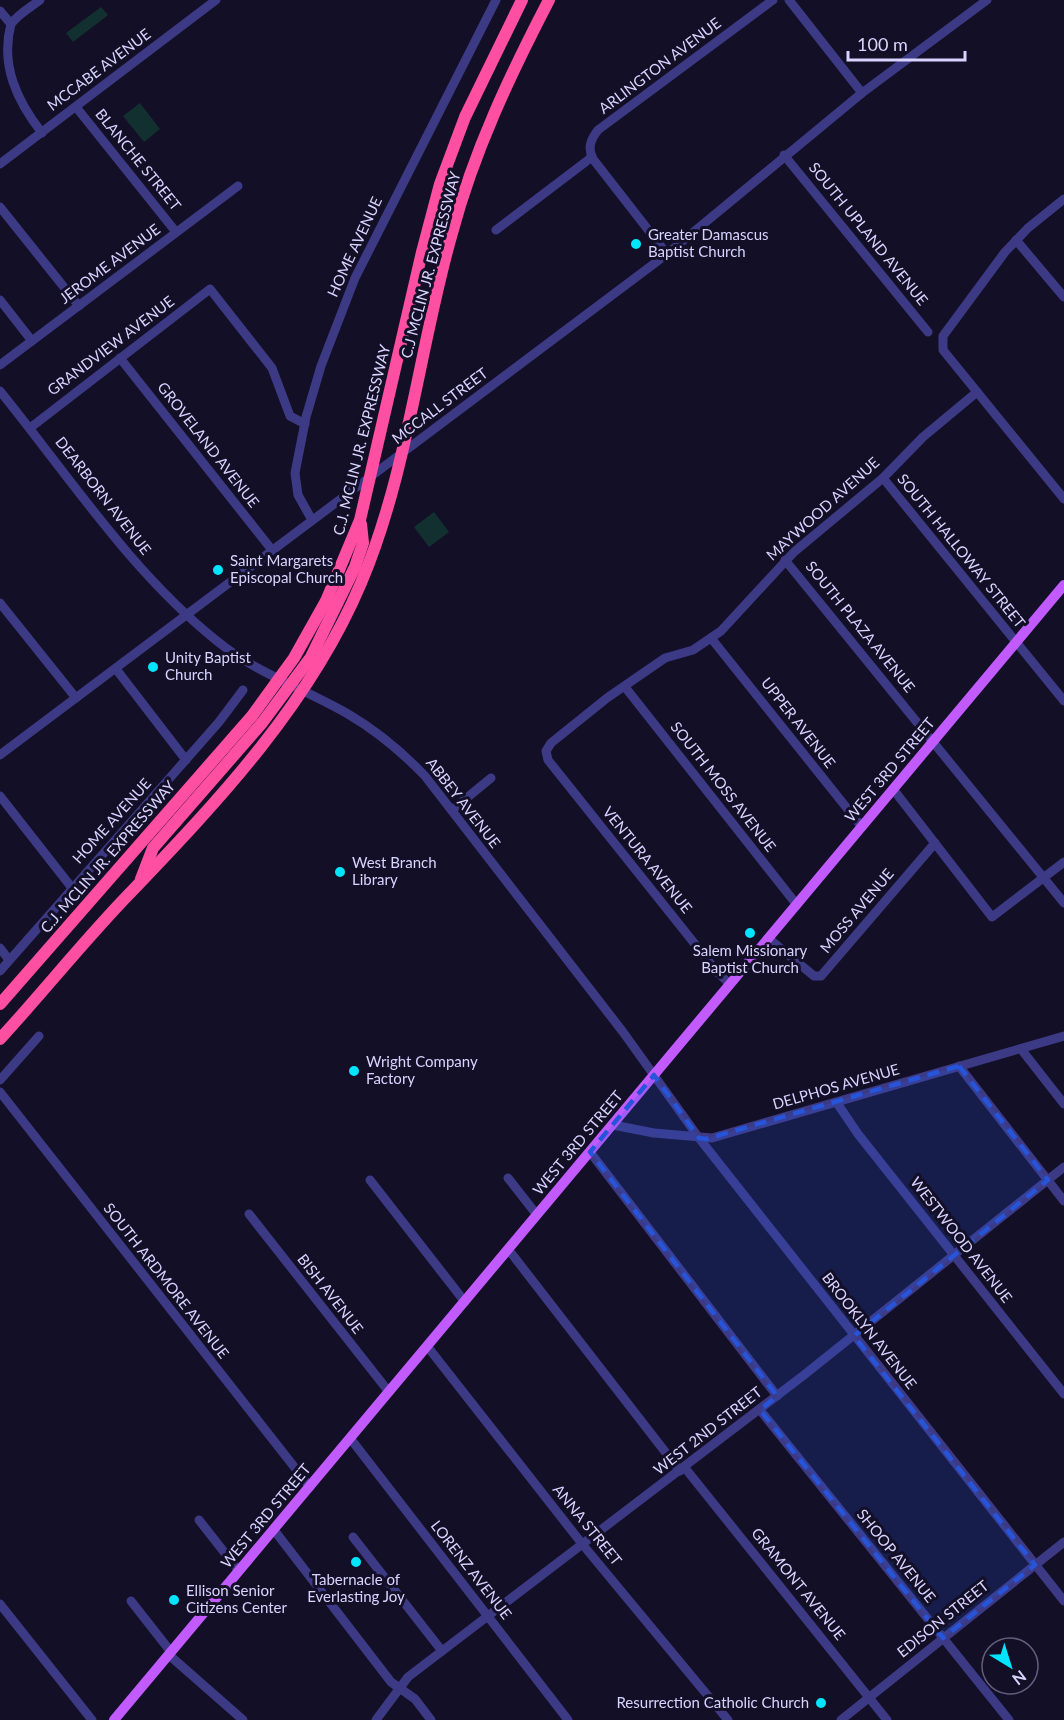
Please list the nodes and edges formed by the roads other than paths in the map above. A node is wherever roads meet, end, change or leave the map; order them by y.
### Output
1 (40, 0) edge
2 (216, 0) edge
3 (496, 0) edge
4 (522, 0) edge
5 (549, 0) edge
6 (773, 0) edge
7 (789, 0) edge
8 (987, 0) edge
9 (0, 11) edge
10 (11, 24) junction
11 (0, 56) edge
12 (862, 93) junction
13 (76, 107) junction
14 (42, 133) junction
15 (784, 155) junction
16 (592, 156) junction
17 (0, 165) edge
18 (238, 186) dead end
19 (1064, 199) edge
20 (0, 207) edge
21 (496, 230) dead end
22 (176, 232) junction
23 (1016, 240) junction
24 (667, 254) junction
25 (1064, 297) edge
26 (0, 300) edge
27 (79, 306) junction
28 (928, 332) dead end
29 (32, 341) junction
30 (120, 358) junction
31 (0, 365) edge
32 (0, 391) edge
33 (977, 392) junction
34 (305, 424) junction
35 (30, 428) junction
36 (883, 478) junction
37 (1064, 499) edge
38 (312, 520) junction
39 (273, 550) junction
40 (785, 560) junction
41 (1064, 585) edge
42 (1, 607) edge
43 (187, 616) junction
44 (711, 638) junction
45 (1016, 642) junction
46 (116, 669) junction
47 (285, 682) junction
48 (625, 687) junction
49 (243, 690) dead end
50 (304, 691) junction
51 (76, 698) junction
52 (1064, 701) edge
53 (934, 741) junction
54 (546, 751) joint
55 (0, 755) edge
56 (186, 760) junction
57 (491, 778) dead end
58 (893, 789) junction
59 (0, 796) edge
60 (452, 810) junction
61 (862, 827) junction
62 (935, 843) junction
63 (1064, 862) edge
64 (1044, 878) junction
65 (139, 884) junction
66 (72, 888) junction
67 (1064, 903) edge
68 (797, 905) junction
69 (768, 938) junction
70 (0, 948) edge
71 (9, 960) junction
72 (0, 971) edge
73 (730, 984) junction
74 (0, 1004) edge
75 (39, 1036) dead end
76 (1064, 1036) edge
77 (0, 1039) edge
78 (1021, 1049) junction
79 (959, 1066) junction
80 (654, 1075) junction
81 (0, 1080) edge
82 (0, 1092) edge
83 (837, 1103) junction
84 (1064, 1104) edge
85 (613, 1125) junction
86 (699, 1138) junction
87 (590, 1152) junction
88 (1064, 1167) edge
89 (508, 1178) dead end
90 (370, 1180) dead end
91 (1048, 1180) junction
92 (1064, 1201) edge
93 (249, 1214) dead end
94 (537, 1215) junction
95 (508, 1249) junction
96 (954, 1256) junction
97 (465, 1302) junction
98 (854, 1336) junction
99 (427, 1346) junction
100 (389, 1392) junction
101 (1064, 1394) edge
102 (777, 1396) junction
103 (760, 1410) junction
104 (350, 1438) junction
105 (683, 1469) junction
106 (310, 1487) junction
107 (199, 1520) dead end
108 (274, 1530) junction
109 (353, 1537) dead end
110 (1064, 1542) edge
111 (583, 1545) junction
112 (1035, 1565) junction
113 (239, 1571) junction
114 (131, 1601) dead end
115 (1064, 1601) edge
116 (0, 1604) edge
117 (489, 1617) junction
118 (943, 1638) junction
119 (442, 1651) junction
120 (170, 1654) junction
121 (400, 1689) junction
122 (869, 1697) junction
123 (92, 1720) edge
124 (114, 1720) edge
125 (243, 1720) edge
126 (376, 1720) edge
127 (430, 1720) edge
128 (568, 1720) edge
129 (728, 1720) edge
130 (841, 1720) edge
131 (887, 1720) edge
132 (1009, 1720) edge

1 - 10 street
2 - 13 street, MCCABE AVENUE
3 - 34 street, HOME AVENUE
4 - 47 highway, C.J. MCLIN JR. EXPRESSWAY
5 - 50 highway, C.J MCLIN JR. EXPRESSWAY
6 - 16 street, ARLINGTON AVENUE
7 - 12 street
8 - 12 street, MCCALL STREET
9 - 10 street
10 - 11 street
11 - 14 street
12 - 15 street, MCCALL STREET
13 - 14 street, MCCABE AVENUE
13 - 22 street, BLANCHE STREET
14 - 17 street, MCCABE AVENUE
15 - 24 street, MCCALL STREET
15 - 28 street, SOUTH UPLAND AVENUE
16 - 21 street
16 - 24 street
18 - 22 street, JEROME AVENUE
19 - 23 street
20 - 27 street
22 - 27 street, JEROME AVENUE
23 - 25 street
23 - 33 street
24 - 38 street, MCCALL STREET
26 - 29 street
27 - 29 street, JEROME AVENUE
29 - 31 street, JEROME AVENUE
30 - 34 street, GRANDVIEW AVENUE
30 - 35 street, GRANDVIEW AVENUE
30 - 39 street, GROVELAND AVENUE
32 - 35 street, DEARBORN AVENUE
33 - 36 street, MAYWOOD AVENUE
33 - 37 street
34 - 38 street, HOME AVENUE
35 - 43 street, DEARBORN AVENUE
36 - 40 street, MAYWOOD AVENUE
36 - 45 street, SOUTH HALLOWAY STREET
38 - 39 street, MCCALL STREET
39 - 43 street, MCCALL STREET
40 - 44 street, MAYWOOD AVENUE
40 - 53 street, SOUTH PLAZA AVENUE
41 - 45 main road, WEST 3RD STREET
42 - 51 street
43 - 46 street, MCCALL STREET
43 - 47 street, ABBEY AVENUE
44 - 48 street, MAYWOOD AVENUE
44 - 61 street, UPPER AVENUE
45 - 52 street, SOUTH HALLOWAY STREET
45 - 53 main road, WEST 3RD STREET
46 - 51 street, MCCALL STREET
46 - 56 street
47 - 50 street, ABBEY AVENUE
47 - 65 highway
47 - 74 highway, C.J. MCLIN JR. EXPRESSWAY
48 - 54 street, MAYWOOD AVENUE
48 - 68 street, SOUTH MOSS AVENUE
49 - 56 street, HOME AVENUE
50 - 60 street, ABBEY AVENUE
50 - 65 highway
51 - 55 street, MCCALL STREET
53 - 58 main road, WEST 3RD STREET
53 - 64 street, SOUTH PLAZA AVENUE
54 - 73 street, VENTURA AVENUE
56 - 66 street, HOME AVENUE
57 - 60 street
58 - 61 main road, WEST 3RD STREET
58 - 62 street
59 - 66 street
60 - 80 street, ABBEY AVENUE
61 - 68 main road, WEST 3RD STREET
62 - 64 street
62 - 69 street, MOSS AVENUE
63 - 64 street
64 - 67 street, SOUTH PLAZA AVENUE
65 - 77 highway
66 - 71 street, HOME AVENUE
68 - 69 main road, WEST 3RD STREET
69 - 73 main road, WEST 3RD STREET
70 - 71 street
71 - 72 street, HOME AVENUE
73 - 80 main road, WEST 3RD STREET
75 - 81 street
76 - 78 street, DELPHOS AVENUE
78 - 79 street, DELPHOS AVENUE
78 - 84 street
79 - 83 street, DELPHOS AVENUE
79 - 91 street
80 - 85 main road, WEST 3RD STREET
80 - 86 street, BROOKLYN AVENUE
82 - 106 street, SOUTH ARDMORE AVENUE
83 - 86 street, DELPHOS AVENUE
83 - 96 street, WESTWOOD AVENUE
85 - 86 street, DELPHOS AVENUE
85 - 87 main road, WEST 3RD STREET
86 - 98 street, BROOKLYN AVENUE
87 - 94 main road, WEST 3RD STREET
87 - 102 street
88 - 91 street, WEST 2ND STREET
89 - 94 street
90 - 97 street
91 - 92 street
91 - 96 street, WEST 2ND STREET
93 - 100 street, BISH AVENUE
94 - 95 main road, WEST 3RD STREET
95 - 97 main road, WEST 3RD STREET
95 - 105 street, GRAMONT AVENUE
96 - 98 street, WEST 2ND STREET
96 - 101 street, WESTWOOD AVENUE
97 - 99 main road, WEST 3RD STREET
98 - 102 street, WEST 2ND STREET
98 - 112 street, BROOKLYN AVENUE
99 - 100 main road, WEST 3RD STREET
99 - 111 street, ANNA STREET
100 - 104 main road, WEST 3RD STREET
102 - 103 street, WEST 2ND STREET
103 - 105 street, WEST 2ND STREET
103 - 118 street, SHOOP AVENUE
104 - 106 main road, WEST 3RD STREET
104 - 117 street, LORENZ AVENUE
105 - 111 street, WEST 2ND STREET
105 - 122 street, GRAMONT AVENUE
106 - 108 main road, WEST 3RD STREET
107 - 113 street
108 - 113 main road, WEST 3RD STREET
108 - 121 street
109 - 119 street
110 - 112 street, EDISON STREET
111 - 117 street, WEST 2ND STREET
111 - 129 street, ANNA STREET
112 - 115 street, BROOKLYN AVENUE
112 - 118 street, EDISON STREET
113 - 120 main road, WEST 3RD STREET
114 - 120 street
116 - 123 street
117 - 119 street, WEST 2ND STREET
117 - 128 street, LORENZ AVENUE
118 - 122 street, EDISON STREET
118 - 132 street, SHOOP AVENUE
119 - 121 street, WEST 2ND STREET
120 - 124 main road, WEST 3RD STREET
120 - 125 street
121 - 126 street, WEST 2ND STREET
121 - 127 street
122 - 130 street, EDISON STREET
122 - 131 street, GRAMONT AVENUE

